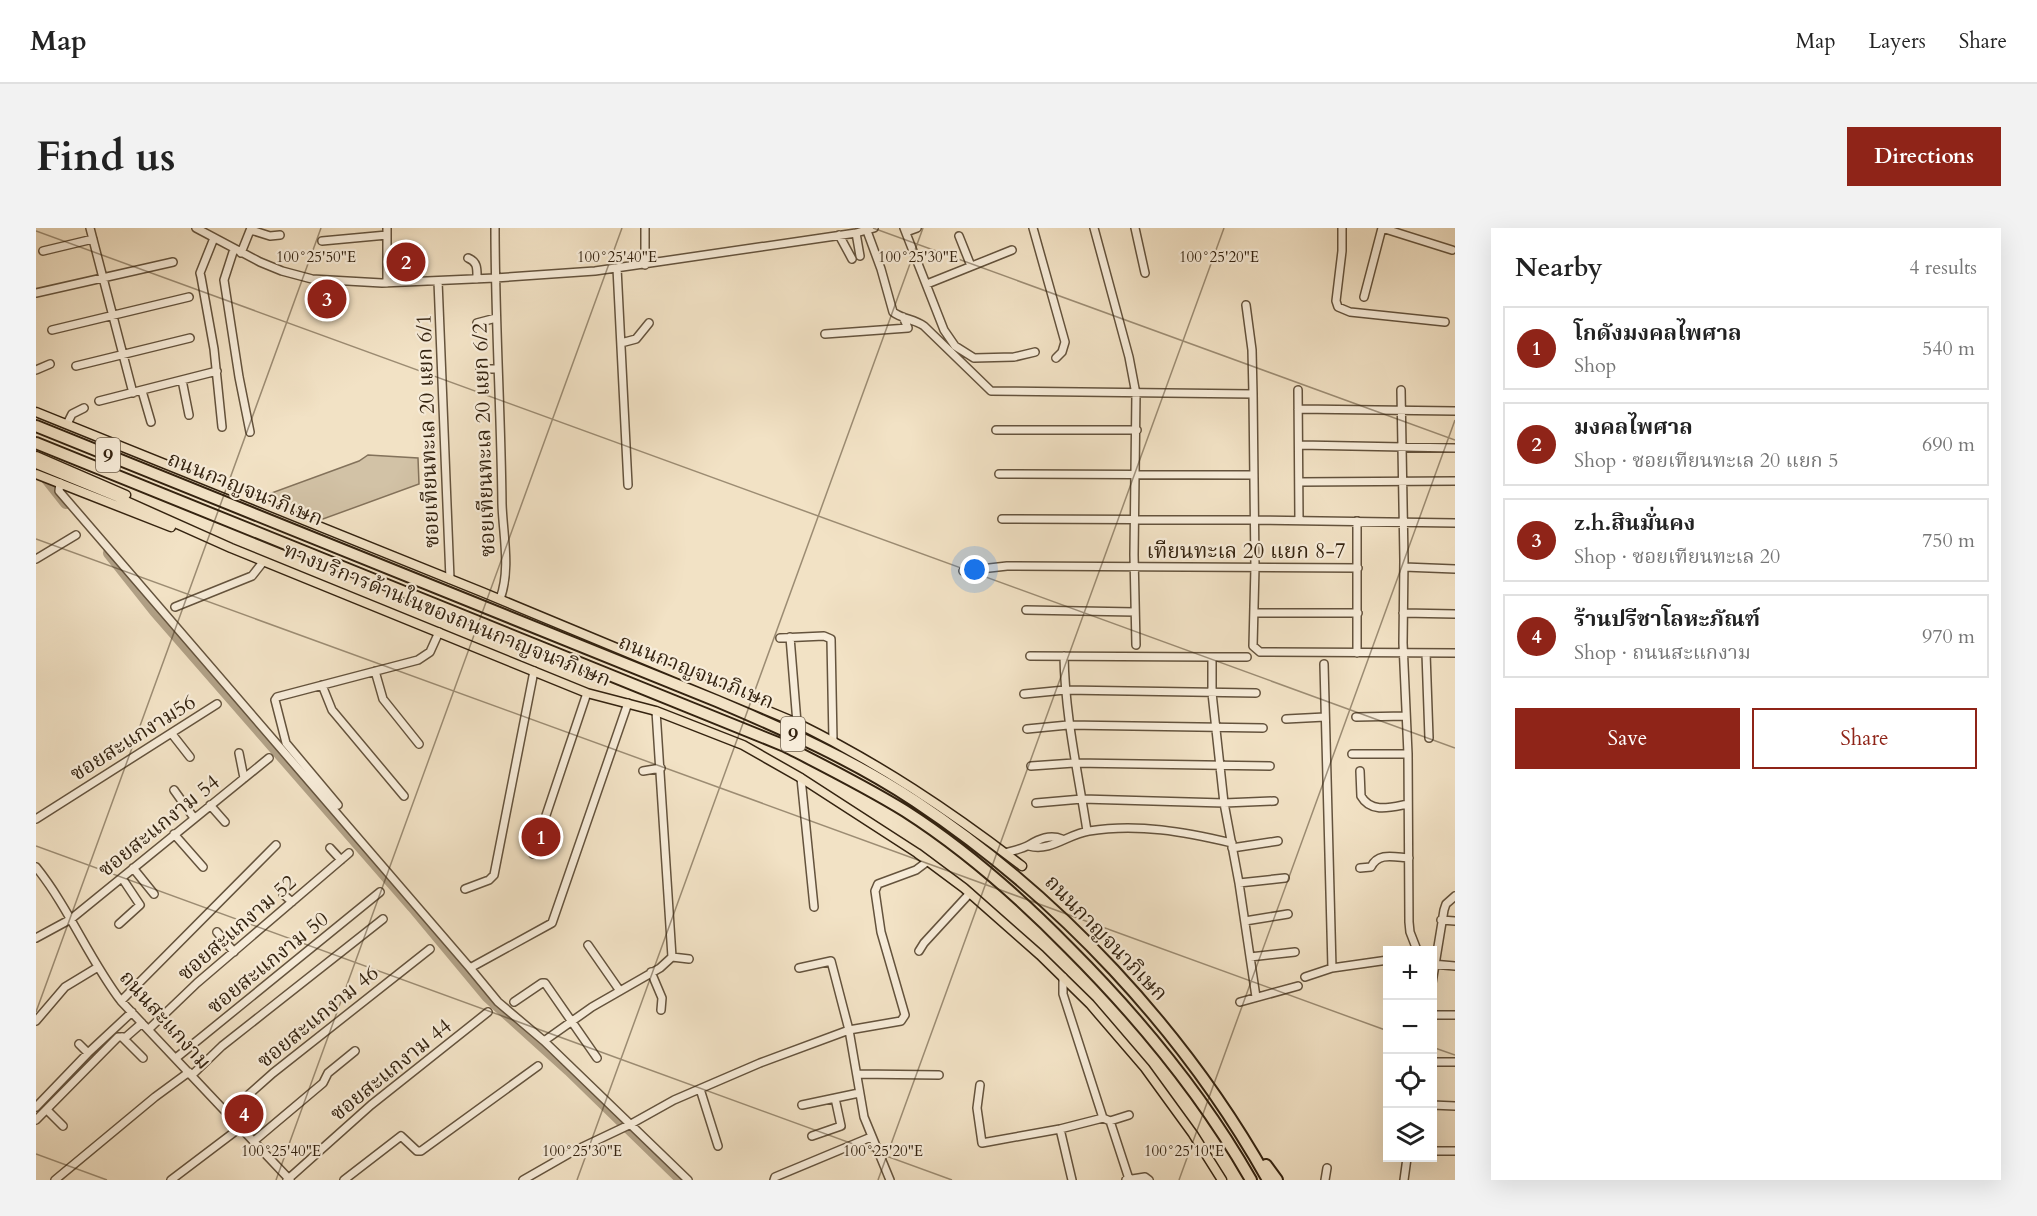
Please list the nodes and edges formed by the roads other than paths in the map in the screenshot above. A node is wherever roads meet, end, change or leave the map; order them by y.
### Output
1 (90, 228) edge
2 (196, 228) edge
3 (495, 228) edge
4 (645, 228) edge
5 (916, 228) edge
6 (1033, 228) edge
7 (1094, 228) edge
8 (1135, 228) edge
9 (1342, 228) edge
10 (1382, 228) edge
11 (251, 229) edge
12 (870, 229) edge
13 (905, 230) edge
14 (387, 232) edge
15 (856, 233) junction
16 (280, 235) dead end
17 (839, 235) junction
18 (959, 236) dead end
19 (214, 238) junction
20 (93, 239) junction
21 (321, 241) dead end
22 (1012, 250) dead end
23 (1452, 250) dead end
24 (43, 251) dead end
25 (238, 251) junction
26 (860, 256) dead end
27 (468, 258) dead end
28 (852, 259) dead end
29 (173, 262) dead end
30 (645, 265) junction
31 (971, 266) junction
32 (617, 268) junction
33 (1146, 273) dead end
34 (495, 278) junction
35 (104, 279) junction
36 (477, 279) junction
37 (438, 281) junction
38 (387, 283) junction
39 (927, 284) junction
40 (36, 293) edge
41 (189, 297) dead end
42 (1365, 297) dead end
43 (1246, 305) dead end
44 (113, 316) junction
45 (903, 317) junction
46 (496, 318) junction
47 (1444, 322) dead end
48 (477, 323) dead end
49 (649, 323) dead end
50 (52, 330) dead end
51 (825, 334) dead end
52 (190, 338) dead end
53 (621, 343) junction
54 (1035, 352) dead end
55 (123, 354) junction
56 (1056, 358) dead end
57 (50, 364) dead end
58 (76, 366) dead end
59 (480, 369) dead end
60 (498, 369) junction
61 (36, 370) edge
62 (217, 371) junction
63 (182, 380) junction
64 (1298, 390) dead end
65 (1401, 390) dead end
66 (142, 391) junction
67 (132, 393) junction
68 (1136, 394) junction
69 (1254, 398) junction
70 (99, 401) dead end
71 (84, 408) dead end
72 (1298, 409) junction
73 (1401, 411) junction
74 (1455, 411) edge
75 (36, 412) edge
76 (189, 415) dead end
77 (151, 422) dead end
78 (67, 424) junction
79 (36, 426) edge
80 (222, 427) dead end
81 (996, 430) dead end
82 (1137, 430) junction
83 (250, 432) dead end
84 (36, 443) edge
85 (1300, 445) junction
86 (1402, 447) junction
87 (1455, 448) edge
88 (36, 456) edge
89 (40, 466) edge
90 (36, 474) edge
91 (999, 474) dead end
92 (1135, 474) junction
93 (1253, 475) junction
94 (1402, 481) junction
95 (1455, 481) edge
96 (1299, 482) junction
97 (60, 483) junction
98 (628, 485) dead end
99 (1002, 519) dead end
100 (1135, 519) junction
101 (1253, 520) junction
102 (1299, 520) junction
103 (1357, 521) junction
104 (1403, 522) junction
105 (1455, 523) edge
106 (76, 536) dead end
107 (231, 548) junction
108 (36, 559) edge
109 (263, 562) junction
110 (1255, 567) junction
111 (1404, 567) junction
112 (1134, 568) junction
113 (1358, 568) junction
114 (1455, 569) edge
115 (963, 571) dead end
116 (450, 579) junction
117 (500, 599) junction
118 (175, 607) dead end
119 (1026, 610) dead end
120 (1135, 612) junction
121 (1254, 613) junction
122 (1358, 613) junction
123 (1403, 613) junction
124 (1455, 614) edge
125 (439, 632) junction
126 (790, 637) junction
127 (780, 639) dead end
128 (1136, 645) dead end
129 (1357, 653) junction
130 (1403, 653) junction
131 (1426, 653) junction
132 (1455, 653) edge
133 (1030, 656) dead end
134 (1064, 656) junction
135 (1212, 657) junction
136 (1247, 657) dead end
137 (1324, 664) dead end
138 (375, 671) junction
139 (534, 671) junction
140 (322, 685) junction
141 (1065, 690) junction
142 (587, 693) junction
143 (1212, 693) junction
144 (1257, 693) dead end
145 (1024, 694) dead end
146 (628, 703) junction
147 (217, 704) dead end
148 (657, 711) junction
149 (1406, 716) junction
150 (1325, 717) junction
151 (1356, 717) dead end
152 (1287, 719) dead end
153 (797, 723) junction
154 (1068, 725) junction
155 (1216, 728) junction
156 (1263, 728) dead end
157 (1027, 729) dead end
158 (171, 734) junction
159 (1429, 738) dead end
160 (833, 741) junction
161 (419, 744) dead end
162 (239, 753) dead end
163 (1352, 754) dead end
164 (1408, 754) junction
165 (190, 757) dead end
166 (269, 758) dead end
167 (1074, 763) junction
168 (1220, 764) junction
169 (1031, 766) dead end
170 (1270, 766) dead end
171 (661, 768) junction
172 (643, 771) dead end
173 (1360, 771) dead end
174 (243, 778) junction
175 (801, 778) junction
176 (174, 790) dead end
177 (404, 796) dead end
178 (1082, 799) junction
179 (1274, 801) dead end
180 (1224, 803) junction
181 (1036, 804) dead end
182 (1408, 804) junction
183 (210, 805) junction
184 (338, 805) dead end
185 (194, 818) junction
186 (36, 819) edge
187 (225, 822) dead end
188 (1088, 831) junction
189 (174, 834) junction
190 (1278, 841) dead end
191 (276, 845) dead end
192 (1232, 845) junction
193 (330, 848) dead end
194 (349, 853) dead end
195 (1005, 853) junction
196 (533, 854) dead end
197 (1409, 858) junction
198 (341, 860) junction
199 (928, 861) junction
200 (1022, 866) dead end
201 (36, 867) edge
202 (203, 867) dead end
203 (133, 868) junction
204 (1360, 868) dead end
205 (122, 878) junction
206 (1285, 878) dead end
207 (1239, 883) junction
208 (465, 890) dead end
209 (380, 892) dead end
210 (970, 893) junction
211 (154, 894) dead end
212 (283, 894) dead end
213 (1455, 896) edge
214 (292, 902) junction
215 (814, 907) dead end
216 (1288, 914) dead end
217 (383, 919) dead end
218 (71, 920) junction
219 (1441, 920) junction
220 (1245, 921) junction
221 (1455, 921) edge
222 (119, 924) dead end
223 (217, 932) dead end
224 (36, 938) edge
225 (588, 945) dead end
226 (1415, 946) edge
227 (1437, 946) edge
228 (430, 949) dead end
229 (919, 951) dead end
230 (234, 952) junction
231 (1295, 952) dead end
232 (672, 957) junction
233 (1250, 957) junction
234 (689, 959) dead end
235 (839, 959) dead end
236 (1383, 961) edge
237 (831, 962) junction
238 (1437, 964) edge
239 (98, 966) junction
240 (1455, 966) edge
241 (470, 968) junction
242 (799, 968) dead end
243 (1332, 968) junction
244 (651, 972) junction
245 (1063, 977) junction
246 (1305, 977) dead end
247 (1298, 986) dead end
248 (620, 991) junction
249 (1256, 997) junction
250 (121, 1000) junction
251 (514, 1002) dead end
252 (1240, 1002) dead end
253 (661, 1010) dead end
254 (132, 1012) junction
255 (488, 1012) dead end
256 (1437, 1015) edge
257 (1455, 1015) edge
258 (571, 1021) junction
259 (36, 1022) edge
260 (142, 1023) junction
261 (149, 1029) junction
262 (849, 1030) junction
263 (122, 1037) junction
264 (544, 1041) junction
265 (79, 1044) dead end
266 (356, 1052) dead end
267 (88, 1053) junction
268 (143, 1058) dead end
269 (176, 1058) junction
270 (597, 1058) dead end
271 (1437, 1062) edge
272 (1455, 1062) edge
273 (538, 1066) dead end
274 (191, 1073) junction
275 (857, 1074) junction
276 (939, 1075) dead end
277 (980, 1085) dead end
278 (700, 1089) junction
279 (859, 1093) junction
280 (835, 1098) junction
281 (1199, 1099) junction
282 (802, 1105) dead end
283 (1437, 1105) edge
284 (1455, 1106) edge
285 (36, 1107) edge
286 (46, 1110) junction
287 (228, 1113) junction
288 (1129, 1115) dead end
289 (1230, 1117) junction
290 (36, 1120) edge
291 (1106, 1120) junction
292 (631, 1124) junction
293 (63, 1125) dead end
294 (241, 1127) junction
295 (1060, 1129) junction
296 (812, 1136) dead end
297 (871, 1137) junction
298 (254, 1141) junction
299 (717, 1146) dead end
300 (1437, 1151) edge
301 (1455, 1151) edge
302 (1406, 1162) edge
303 (1327, 1168) dead end
304 (55, 1180) edge
305 (171, 1180) edge
306 (289, 1180) edge
307 (344, 1180) edge
308 (523, 1180) edge
309 (688, 1180) edge
310 (774, 1180) edge
311 (890, 1180) edge
312 (1072, 1180) edge
313 (1127, 1180) edge
314 (1149, 1180) edge
315 (1222, 1180) edge
316 (1243, 1180) edge
317 (1251, 1180) edge
318 (1268, 1180) edge
319 (1277, 1180) edge
320 (1325, 1180) edge
321 (1404, 1180) edge

1 - 20 street
2 - 19 street
3 - 34 street, ซอยเทียนทะเล 20 แยก 6/2
4 - 30 street
5 - 13 street
6 - 56 street
7 - 68 street
8 - 33 street
9 - 47 street
10 - 23 street
10 - 42 street
11 - 16 street
11 - 25 street
12 - 15 street
12 - 45 street
13 - 39 street
14 - 21 street
14 - 38 street
15 - 17 street
15 - 26 street
17 - 28 street
17 - 30 street
18 - 31 street
19 - 25 street
19 - 62 street
20 - 24 street
20 - 35 street
22 - 31 street
25 - 38 street
25 - 83 street
27 - 36 street
29 - 35 street
30 - 32 street
31 - 39 street
32 - 34 street
32 - 53 street
34 - 36 street
34 - 46 street, ซอยเทียนทะเล 20 แยก 6/2
35 - 40 street
35 - 44 street
36 - 37 street
37 - 38 street
37 - 116 street, ซอยเทียนทะเล 20 แยก 6/1
39 - 54 street
41 - 44 street
43 - 69 street
44 - 50 street
44 - 55 street
45 - 51 street
45 - 68 street
46 - 48 street
46 - 60 street, ซอยเทียนทะเล 20 แยก 6/2
49 - 53 street
52 - 55 street
53 - 98 street
55 - 58 street
55 - 67 street
57 - 61 street
59 - 60 street
60 - 117 street, ซอยเทียนทะเล 20 แยก 6/2
62 - 63 street
62 - 80 street
63 - 66 street
63 - 76 street
64 - 72 street
65 - 73 street
66 - 67 street
66 - 77 street
67 - 70 street
68 - 69 street
68 - 82 street
69 - 93 street
71 - 78 street
72 - 73 street
72 - 85 street
73 - 74 street
73 - 86 street
75 - 78 main road
78 - 116 main road
79 - 289 highway, ถนนกาญจนาภิเษก / 9
81 - 82 street
82 - 92 street
84 - 281 highway, ถนนกาญจนาภิเษก / 9
85 - 86 street
85 - 96 street
86 - 87 street
86 - 94 street
88 - 107 main road
89 - 107 main road, ทางบริการด้านในของถนนกาญจนาภิเษก
90 - 97 main road
91 - 92 street
92 - 93 street
92 - 100 street
93 - 101 street
94 - 95 street
94 - 96 street
94 - 104 street
96 - 102 street
97 - 107 main road
97 - 241 street
99 - 100 street
100 - 101 street
100 - 112 street
101 - 102 street
101 - 110 street
102 - 103 street
103 - 104 street
103 - 113 street
104 - 105 street
104 - 111 street
106 - 108 street
107 - 109 main road, ทางบริการด้านในของถนนกาญจนาภิเษก
109 - 118 street
109 - 125 main road, ทางบริการด้านในของถนนกาญจนาภิเษก
110 - 112 street, เทียนทะเล 20 แยก 8-7
110 - 113 street, เทียนทะเล 20 แยก 8-7
110 - 121 street
111 - 114 street
111 - 123 street
112 - 115 street, เทียนทะเล 20 แยก 8-7
112 - 120 street
113 - 122 street
116 - 117 main road
117 - 153 main road
119 - 120 street
120 - 128 street
121 - 122 street
121 - 129 street
122 - 129 street
123 - 124 street
123 - 130 street
125 - 138 street
125 - 139 main road, ทางบริการด้านในของถนนกาญจนาภิเษก
126 - 127 street
126 - 153 street
126 - 160 street
129 - 130 street
130 - 131 street
130 - 149 street
131 - 132 street
131 - 159 street
133 - 134 street
134 - 135 street
134 - 141 street
135 - 136 street
135 - 143 street
137 - 150 street
138 - 140 street
138 - 161 street
139 - 142 main road, ทางบริการด้านในของถนนกาญจนาภิเษก
139 - 208 street
140 - 177 street
140 - 184 street
141 - 143 street
141 - 145 street
141 - 154 street
142 - 146 main road, ทางบริการด้านในของถนนกาญจนาภิเษก
142 - 196 street
143 - 144 street
143 - 155 street
146 - 148 main road, ทางบริการด้านในของถนนกาญจนาภิเษก
146 - 241 street
147 - 158 street, ซอยสะแกงาม56
148 - 171 street
148 - 175 main road, ทางบริการด้านในของถนนกาญจนาภิเษก
149 - 151 street
149 - 164 street
150 - 152 street
150 - 243 street
153 - 160 main road
154 - 155 street
154 - 157 street
154 - 167 street
155 - 156 street
155 - 168 street
158 - 165 street
158 - 186 street, ซอยสะแกงาม56
160 - 195 main road
162 - 174 street
163 - 164 street
164 - 182 street
166 - 174 street, ซอยสะแกงาม 54
167 - 168 street
167 - 169 street
167 - 178 street
168 - 170 street
168 - 180 street
171 - 172 street
171 - 232 street
173 - 182 street
174 - 183 street, ซอยสะแกงาม 54
175 - 199 main road, ทางบริการด้านในของถนนกาญจนาภิเษก
175 - 215 street
176 - 185 street
178 - 180 street
178 - 181 street
178 - 188 street
179 - 180 street
180 - 192 street
182 - 197 street
183 - 185 street, ซอยสะแกงาม 54
183 - 187 street
185 - 189 street, ซอยสะแกงาม 54
188 - 192 street
188 - 195 street
189 - 202 street
189 - 203 street, ซอยสะแกงาม 54
190 - 192 street
191 - 250 street
192 - 207 street
193 - 198 street
194 - 198 street, ซอยสะแกงาม 52
195 - 200 main road
197 - 204 street
197 - 226 street
198 - 214 street, ซอยสะแกงาม 52
199 - 210 main road, ทางบริการด้านในของถนนกาญจนาภิเษก
199 - 262 street
201 - 218 street, ถนนสะแกงาม
203 - 205 street, ซอยสะแกงาม 54
203 - 211 street
205 - 218 street, ซอยสะแกงาม 54
205 - 222 street
206 - 207 street
207 - 220 street
209 - 269 street, ซอยสะแกงาม 50
210 - 229 street
210 - 245 main road, ทางบริการด้านในของถนนกาญจนาภิเษก
212 - 214 street
213 - 219 street
214 - 230 street, ซอยสะแกงาม 52
216 - 220 street
217 - 274 street
218 - 224 street, ซอยสะแกงาม 54
218 - 239 street, ถนนสะแกงาม
219 - 221 street
219 - 227 street
220 - 233 street
223 - 230 street
225 - 248 street
228 - 287 street, ซอยสะแกงาม 46
230 - 261 street, ซอยสะแกงาม 52
231 - 233 street
232 - 234 street
232 - 244 street
233 - 249 street
235 - 237 street
236 - 243 street
237 - 242 street
237 - 262 street
238 - 240 street
239 - 250 street, ถนนสะแกงาม
239 - 259 street
241 - 264 street
243 - 246 street
244 - 248 street
244 - 253 street
245 - 291 street
245 - 315 main road, ทางบริการด้านในของถนนกาญจนาภิเษก
247 - 249 street
248 - 258 street
249 - 252 street
250 - 254 street, ถนนสะแกงาม
251 - 258 street
254 - 260 street, ถนนสะแกงาม
254 - 267 street
255 - 306 street, ซอยสะแกงาม 44
256 - 257 street
258 - 264 street
258 - 270 street
260 - 261 street, ถนนสะแกงาม
260 - 263 street
261 - 269 street, ถนนสะแกงาม
262 - 275 street
262 - 278 street
263 - 268 street
263 - 286 street
264 - 292 street
265 - 267 street
266 - 298 street
267 - 285 street
269 - 274 street, ถนนสะแกงาม
271 - 272 street
273 - 307 street
274 - 287 street, ถนนสะแกงาม
274 - 304 street
275 - 276 street
275 - 279 street
277 - 295 street
278 - 292 street
278 - 299 street
279 - 280 street
279 - 297 street
280 - 282 street
280 - 296 street
281 - 316 highway
281 - 317 highway, ถนนกาญจนาภิเษก / 9
283 - 284 street
286 - 290 street
286 - 293 street
287 - 294 street, ถนนสะแกงาม
288 - 291 street
289 - 318 highway, ถนนกาญจนาภิเษก / 9
289 - 319 highway
291 - 295 street
291 - 313 street
292 - 308 street
292 - 309 street
294 - 298 street, ถนนสะแกงาม
294 - 305 street
295 - 312 street
297 - 310 street
297 - 311 street
298 - 306 street, ถนนสะแกงาม
300 - 301 street
302 - 321 street
303 - 320 street
313 - 314 street

